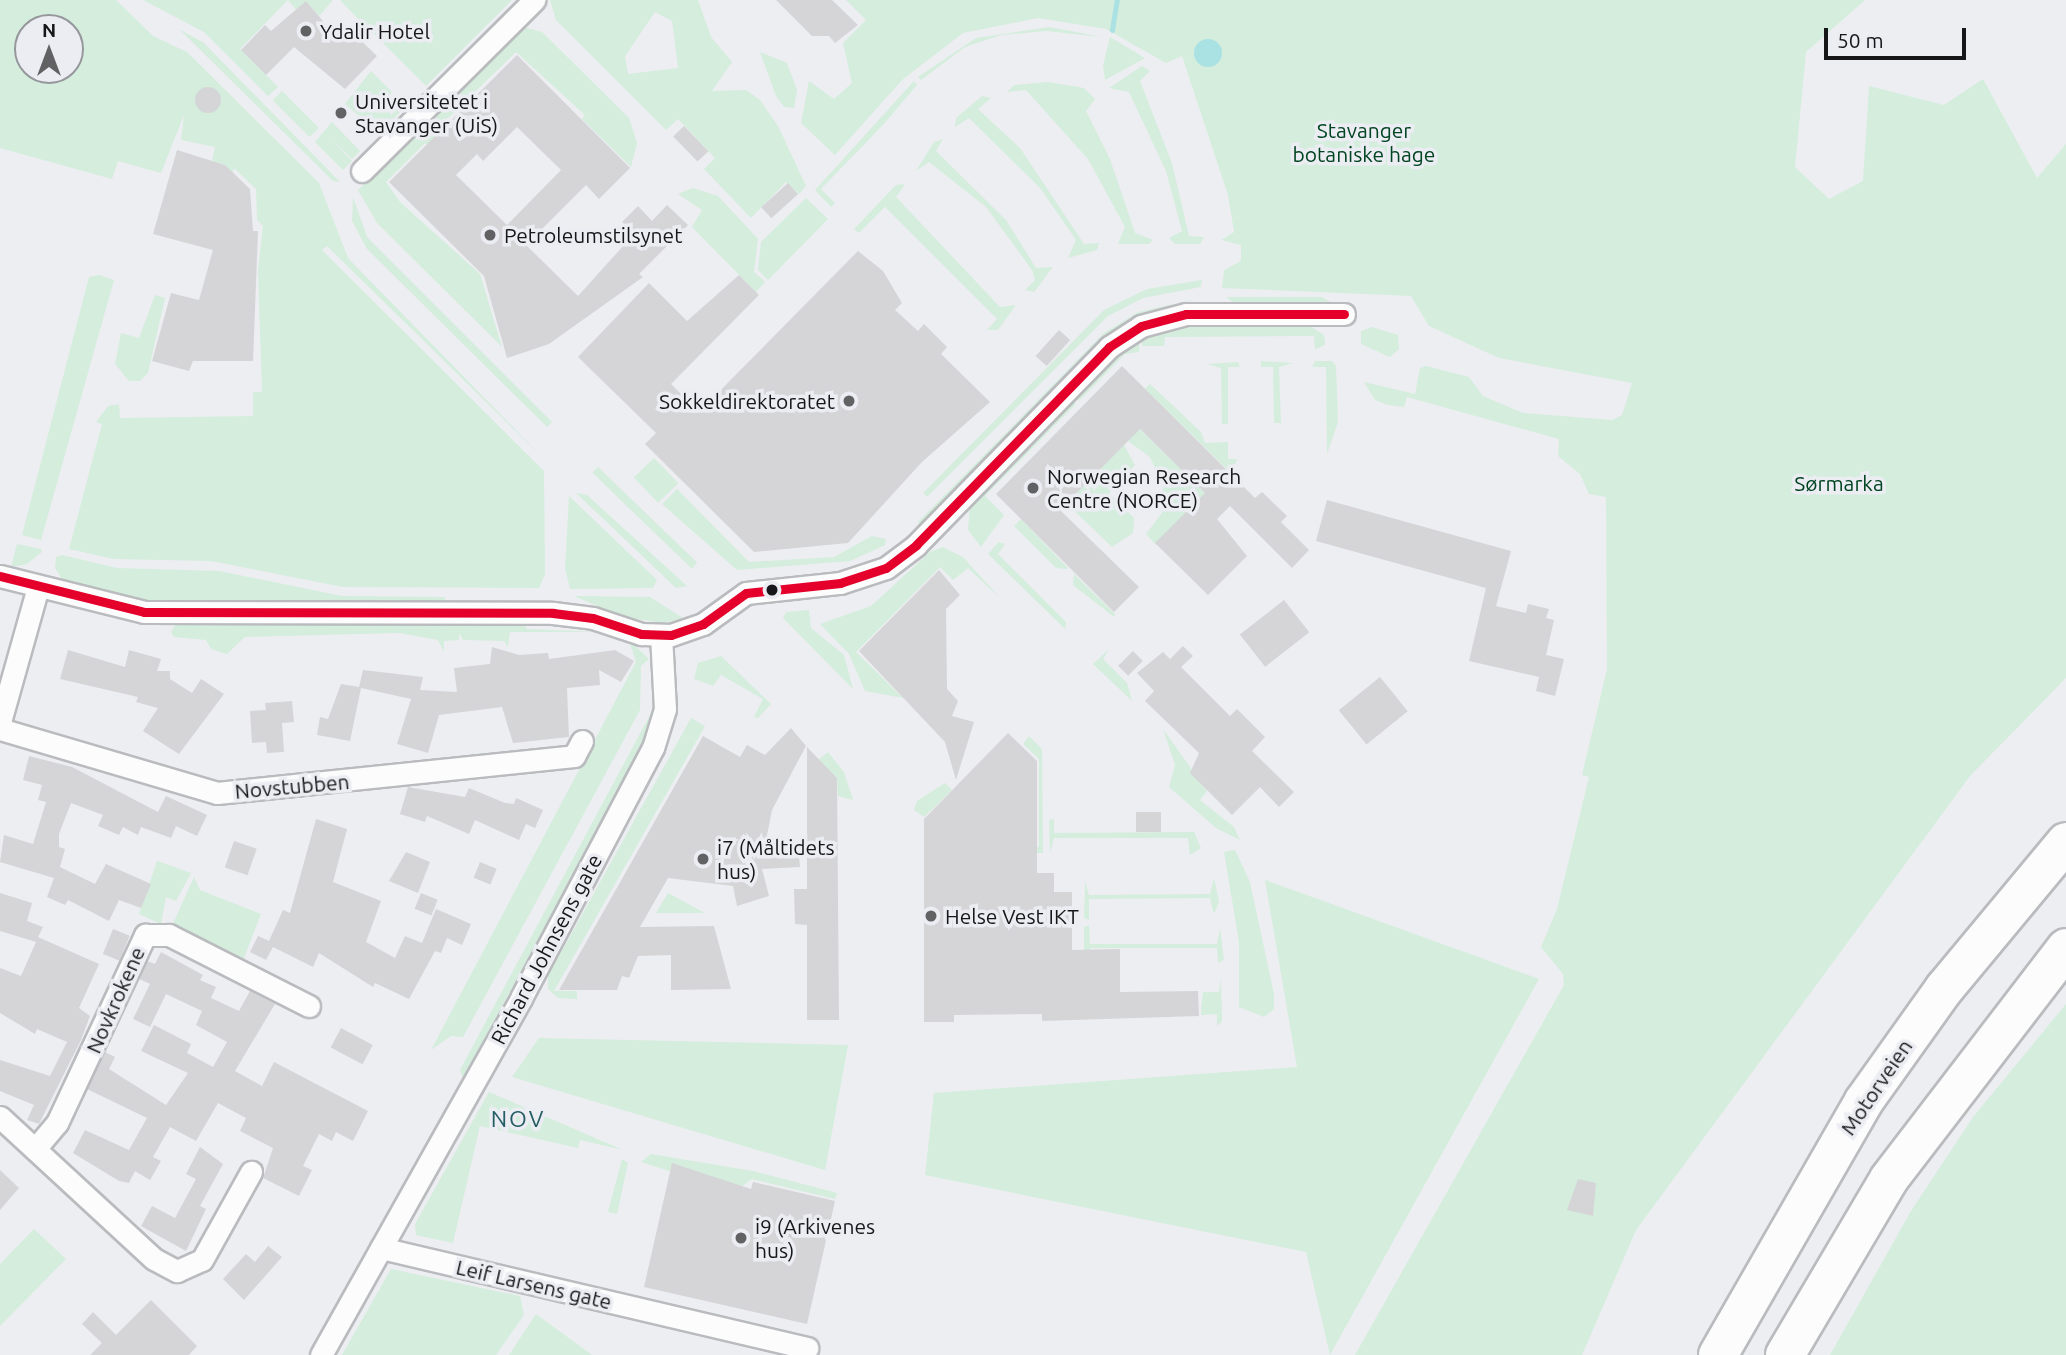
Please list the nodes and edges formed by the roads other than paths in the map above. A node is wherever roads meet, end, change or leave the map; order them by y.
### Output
1 (534, 0) edge
2 (362, 171) dead end
3 (1344, 314) dead end
4 (0, 576) edge
5 (38, 587) junction
6 (661, 636) junction
7 (0, 722) edge
8 (0, 729) edge
9 (582, 741) dead end
10 (2066, 842) edge
11 (2066, 948) edge
12 (309, 1006) dead end
13 (0, 1117) edge
14 (35, 1149) junction
15 (251, 1172) dead end
16 (381, 1248) junction
17 (807, 1348) dead end
18 (321, 1355) edge
19 (1718, 1355) edge
20 (1784, 1355) edge

1 - 2 street
3 - 6 street
4 - 5 street
5 - 6 street
5 - 7 street
6 - 16 street, Richard Johnsens gate
8 - 9 street, Novstubben
10 - 19 highway, Motorveien
11 - 20 highway
12 - 14 street, Novkrokene
13 - 14 street
14 - 15 street
16 - 17 street, Leif Larsens gate
16 - 18 street

